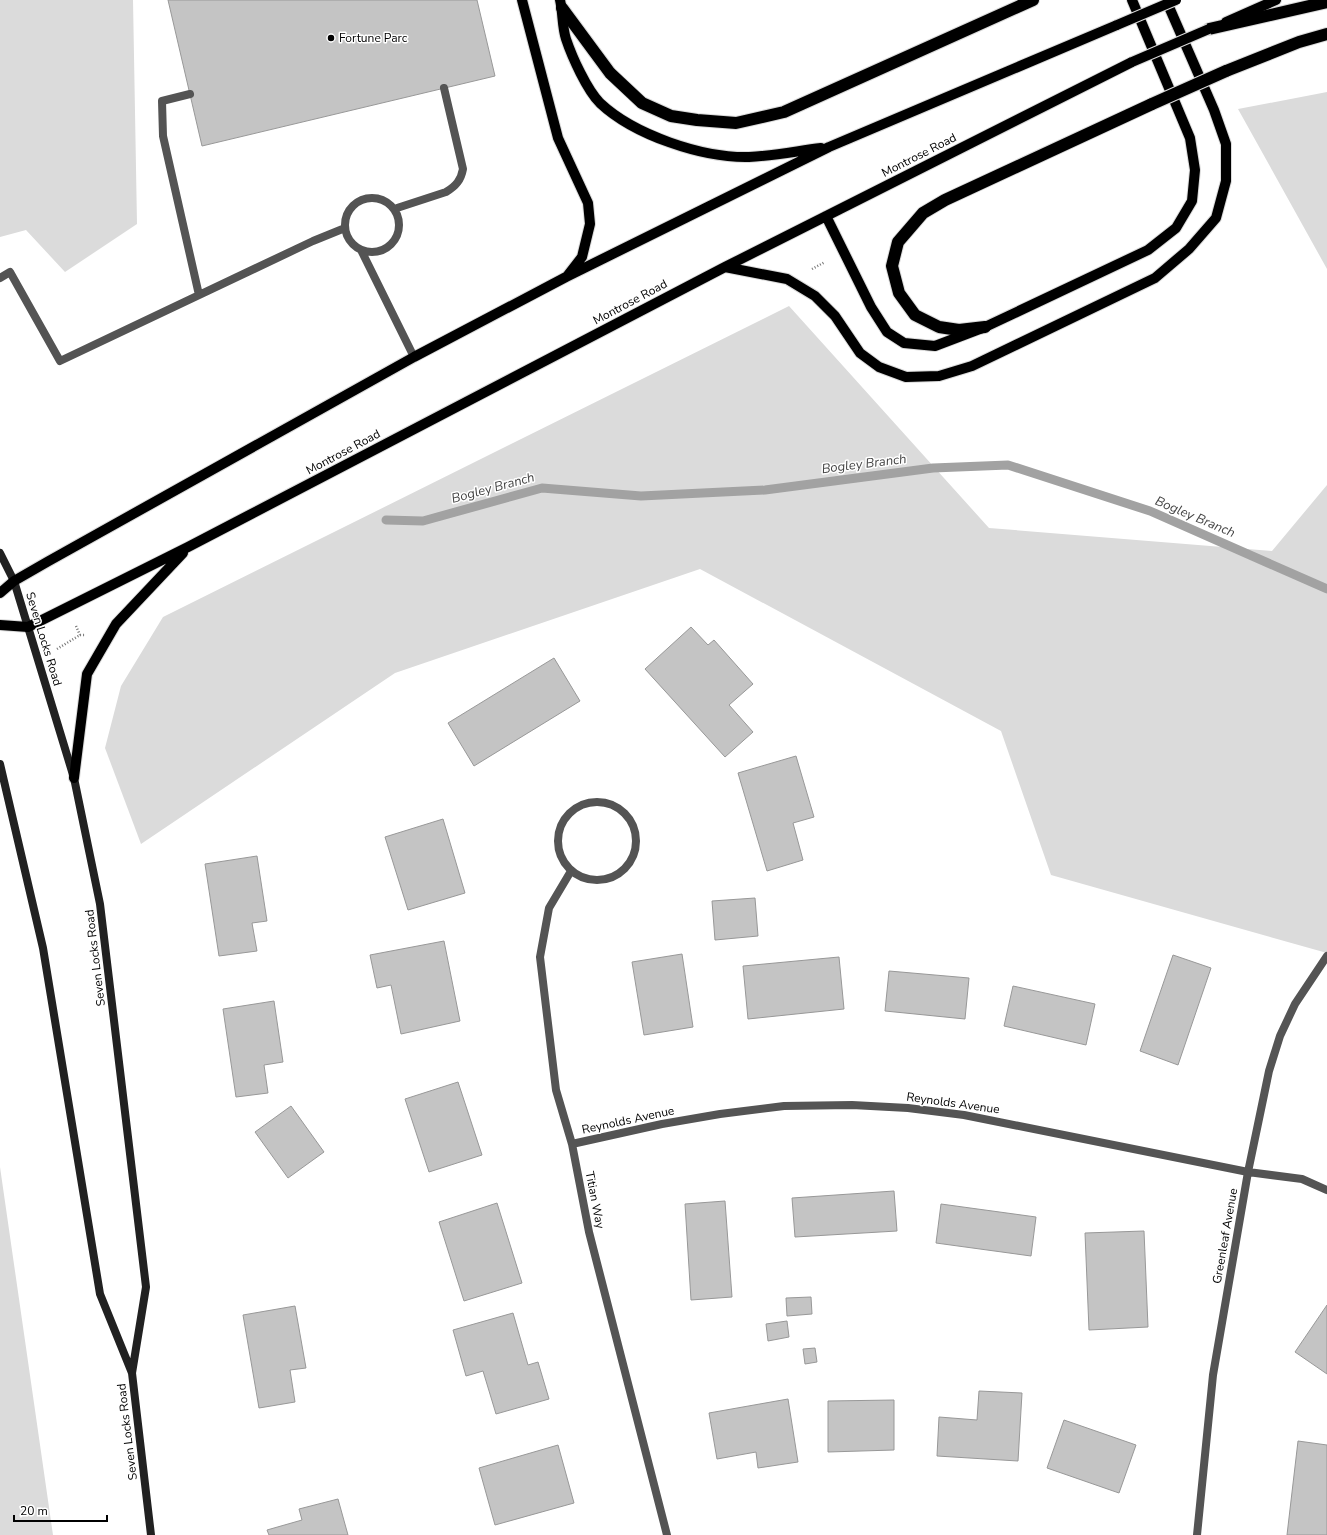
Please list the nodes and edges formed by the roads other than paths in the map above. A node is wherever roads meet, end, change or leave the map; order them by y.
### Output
1 (522, 0) edge
2 (1033, 0) edge
3 (1132, 0) edge
4 (1166, 0) edge
5 (1176, 0) edge
6 (1276, 0) edge
7 (1327, 2) edge
8 (561, 4) edge
9 (1209, 28) junction
10 (1327, 34) edge
11 (444, 88) dead end
12 (190, 94) dead end
13 (829, 147) junction
14 (394, 209) junction
15 (826, 216) junction
16 (345, 228) junction
17 (361, 250) junction
18 (725, 267) junction
19 (566, 277) junction
20 (0, 278) edge
21 (199, 295) junction
22 (985, 327) junction
23 (414, 357) junction
24 (188, 547) junction
25 (0, 553) edge
26 (14, 581) junction
27 (0, 593) edge
28 (0, 625) edge
29 (28, 627) junction
30 (0, 764) edge
31 (74, 778) junction
32 (571, 871) junction
33 (1327, 956) edge
34 (572, 1144) junction
35 (1248, 1172) junction
36 (1327, 1190) edge
37 (132, 1373) junction
38 (151, 1535) edge
39 (667, 1535) edge
40 (1197, 1535) edge

1 - 19 main road
2 - 8 highway
3 - 22 main road
4 - 18 main road
5 - 13 main road, bridge
6 - 9 main road, Montrose Road
7 - 9 highway
8 - 13 main road
9 - 15 main road, Montrose Road, bridge
10 - 22 highway, bridge
11 - 14 street
12 - 21 street
13 - 19 main road
14 - 16 street
14 - 17 street
15 - 18 main road, Montrose Road
15 - 22 main road
16 - 17 street
16 - 21 street
17 - 23 street
18 - 24 main road, Montrose Road
19 - 23 main road
20 - 21 street
23 - 26 main road
24 - 29 main road, Montrose Road
24 - 31 main road
25 - 26 main road, Seven Locks Road
26 - 27 main road
26 - 29 main road, Seven Locks Road
28 - 29 main road
29 - 31 main road, Seven Locks Road
30 - 37 main road, Seven Locks Road
31 - 37 main road, Seven Locks Road
32 - 32 street
32 - 34 street, Titian Way
33 - 35 street, Greenleaf Avenue
34 - 35 street, Reynolds Avenue
34 - 39 street, Titian Way
35 - 36 street, Reynolds Avenue
35 - 40 street, Greenleaf Avenue
37 - 38 main road, Seven Locks Road

